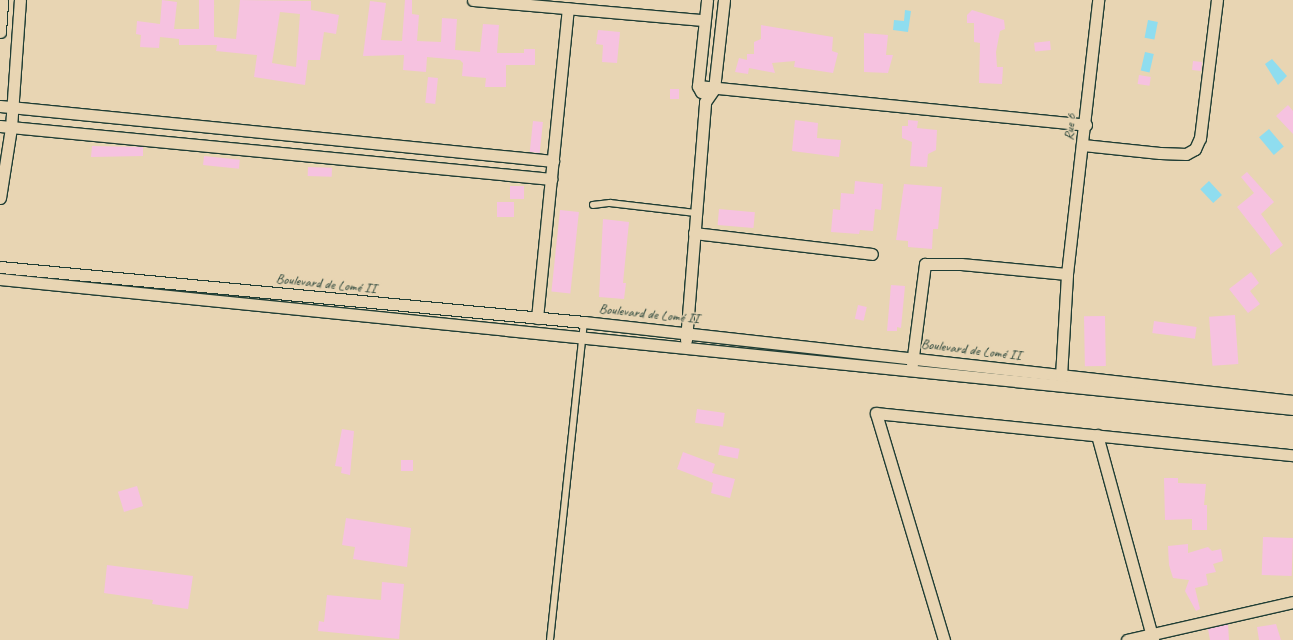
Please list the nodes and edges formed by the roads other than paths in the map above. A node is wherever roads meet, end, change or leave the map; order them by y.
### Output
1 (2, 0) edge
2 (20, 0) edge
3 (473, 0) edge
4 (707, 0) edge
5 (724, 0) edge
6 (1098, 0) edge
7 (1217, 0) edge
8 (568, 9) junction
9 (703, 20) junction
10 (0, 32) edge
11 (698, 86) junction
12 (714, 89) junction
13 (705, 102) junction
14 (0, 106) edge
15 (12, 107) junction
16 (1086, 124) junction
17 (6, 127) edge
18 (1083, 145) junction
19 (553, 161) junction
20 (551, 179) junction
21 (0, 198) edge
22 (593, 205) dead end
23 (695, 213) junction
24 (694, 233) junction
25 (872, 254) dead end
26 (0, 267) edge
27 (1067, 274) junction
28 (0, 279) edge
29 (537, 318) junction
30 (584, 322) junction
31 (687, 334) junction
32 (583, 336) junction
33 (686, 347) junction
34 (912, 364) junction
35 (1061, 376) junction
36 (1293, 401) edge
37 (1293, 409) edge
38 (1097, 435) junction
39 (1293, 455) edge
40 (1293, 602) edge
41 (1152, 636) edge
42 (550, 640) edge
43 (944, 640) edge
44 (1127, 640) edge

1 - 10 street
2 - 15 street
3 - 8 street
4 - 9 street
5 - 12 street
6 - 16 street, Rue 6
7 - 18 street
8 - 9 street
8 - 19 street
9 - 11 street
11 - 12 street
11 - 13 street
12 - 13 street
12 - 16 street
13 - 23 street
14 - 15 street
15 - 17 street
15 - 19 street
16 - 18 street, Rue 6
17 - 20 street
17 - 21 street
18 - 27 street, Rue 6
19 - 20 street
20 - 29 street
22 - 23 lane
23 - 24 street
24 - 25 street
24 - 31 street
26 - 29 street, Boulevard de Lomé II
27 - 34 street
27 - 35 street, Rue 6
28 - 32 street, Boulevard de Lomé II
29 - 30 street, Boulevard de Lomé II
30 - 31 street, Boulevard de Lomé II
30 - 32 lane
31 - 33 street
31 - 34 street, Boulevard de Lomé II
32 - 33 street, Boulevard de Lomé II
32 - 42 lane
33 - 34 street, Boulevard de Lomé II
34 - 35 street, Boulevard de Lomé II
34 - 37 street, Boulevard de Lomé II
35 - 36 street, Boulevard de Lomé II
38 - 39 street
38 - 41 street
38 - 43 street
40 - 41 street
41 - 44 street

